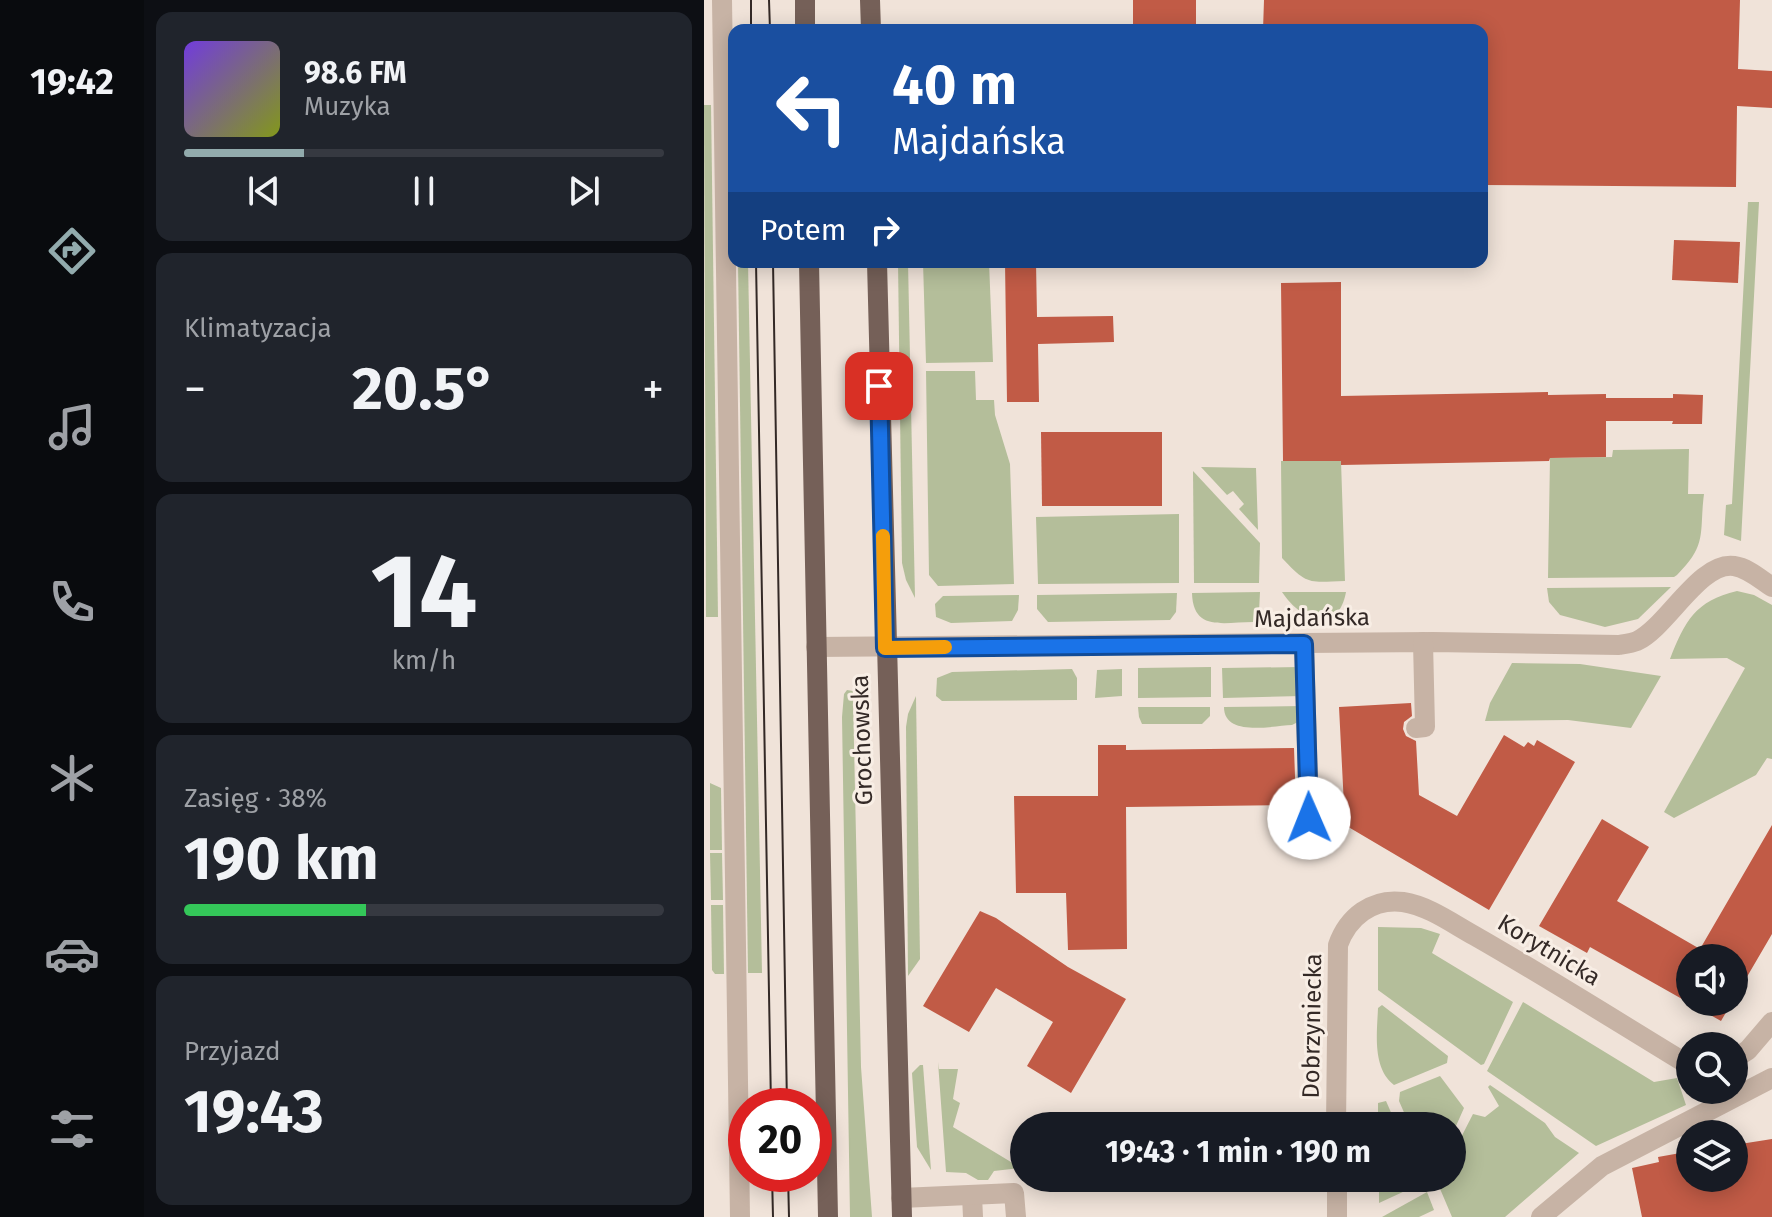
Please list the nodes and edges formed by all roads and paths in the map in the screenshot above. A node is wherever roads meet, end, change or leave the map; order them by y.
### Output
1 (722, 0) edge
2 (805, 0) edge
3 (870, 0) edge
4 (805, 24) edge
5 (871, 24) edge
6 (809, 268) edge
7 (877, 268) edge
8 (1772, 587) edge
9 (1423, 642) junction
10 (1304, 644) junction
11 (816, 647) junction
12 (885, 648) junction
13 (1416, 728) dead end
14 (1309, 818) dead end
15 (1383, 902) joint
16 (1772, 1022) edge
17 (1748, 1050) edge
18 (1676, 1055) edge
19 (1772, 1078) edge
20 (1336, 1112) edge
21 (1337, 1192) edge
22 (972, 1196) junction
23 (902, 1208) edge
24 (740, 1217) edge
25 (828, 1217) edge
26 (973, 1217) edge
27 (1016, 1217) edge
28 (1337, 1217) edge
29 (1541, 1217) edge

1 - 24 street
2 - 4 main road
3 - 5 main road
6 - 11 main road, Grochowska
7 - 12 main road, Grochowska
8 - 9 street, Majdańska
9 - 10 street, Majdańska
9 - 13 street
10 - 12 street, Majdańska
10 - 14 street
11 - 12 street, Majdańska
11 - 25 main road, Grochowska
12 - 23 main road, Grochowska
15 - 18 street, Korytnicka
15 - 20 street, Dobrzyniecka
16 - 17 street
19 - 29 street
21 - 28 street
22 - 23 street
22 - 26 street
22 - 27 street

